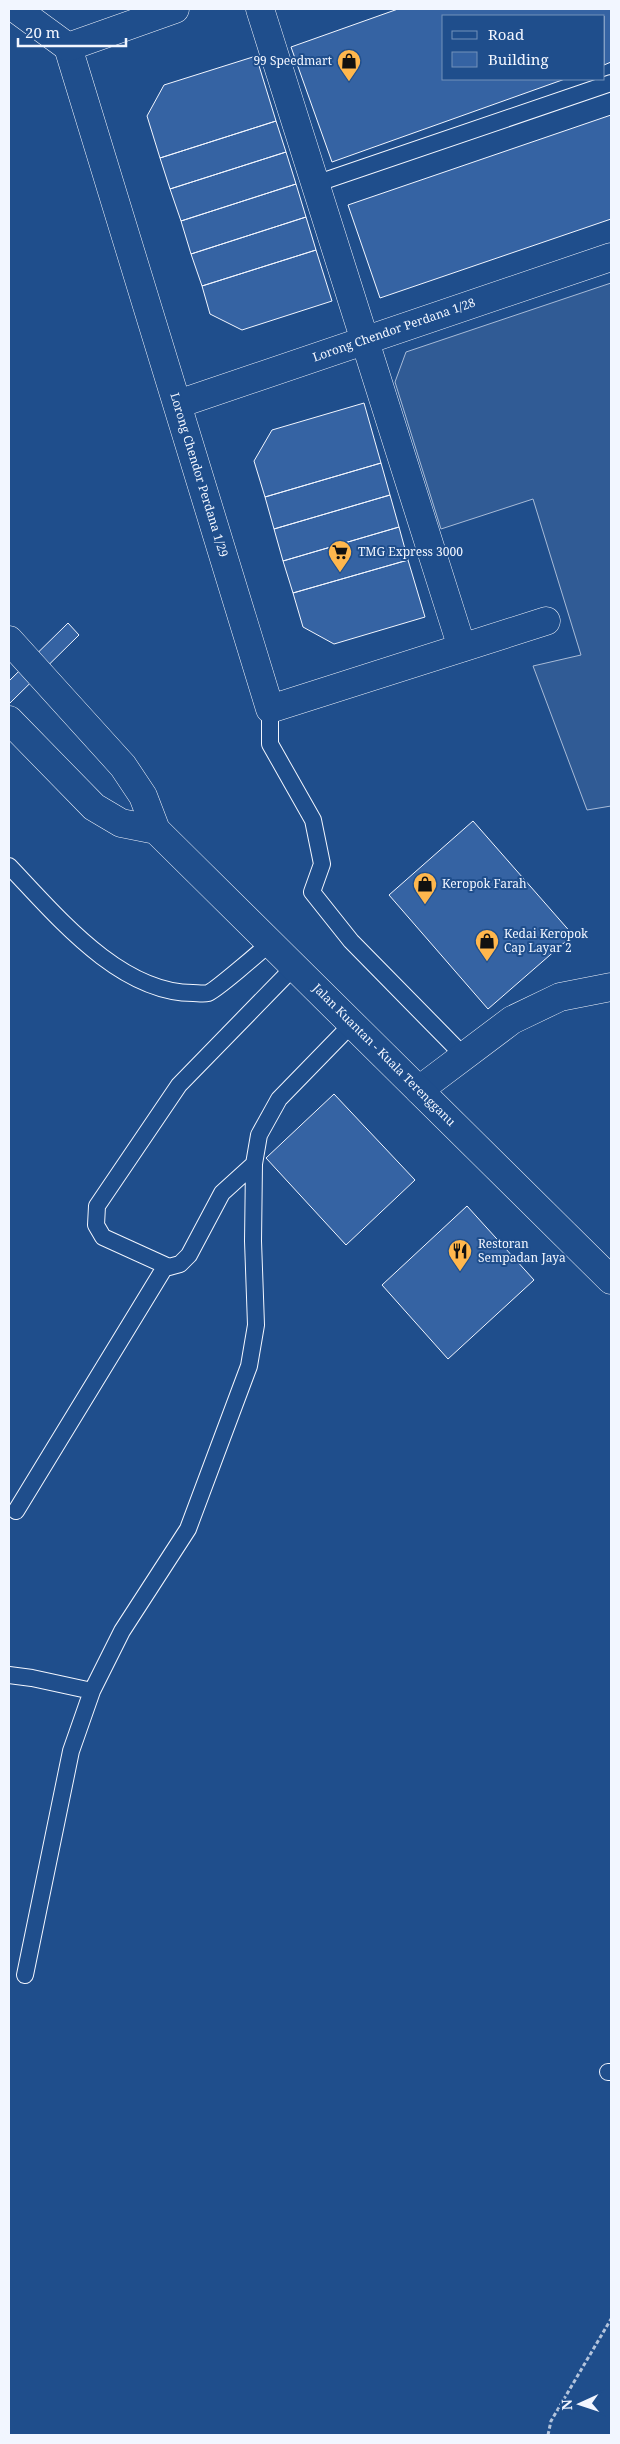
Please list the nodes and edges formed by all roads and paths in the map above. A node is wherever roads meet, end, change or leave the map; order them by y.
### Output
1 (16, 9) edge
2 (175, 9) edge
3 (260, 9) edge
4 (68, 47) junction
5 (611, 83) edge
6 (315, 184) junction
7 (611, 257) edge
8 (365, 339) junction
9 (178, 404) junction
10 (546, 621) dead end
11 (9, 640) edge
12 (462, 648) junction
13 (270, 709) junction
14 (9, 720) edge
15 (156, 830) junction
16 (9, 866) edge
17 (270, 943) junction
18 (294, 967) junction
19 (611, 986) edge
20 (352, 1024) junction
21 (464, 1056) junction
22 (419, 1090) junction
23 (254, 1164) junction
24 (165, 1267) junction
25 (611, 1280) edge
26 (16, 1512) dead end
27 (9, 1675) edge
28 (92, 1691) junction
29 (25, 1975) dead end
30 (611, 2319) edge
31 (548, 2435) edge

1 - 4 main road
2 - 4 main road
3 - 6 main road
4 - 9 main road, Lorong Chendor Perdana 1/29
5 - 6 lane
6 - 8 main road
7 - 8 main road, Lorong Chendor Perdana 1/28
8 - 9 main road, Lorong Chendor Perdana 1/28
8 - 12 main road
9 - 13 main road, Lorong Chendor Perdana 1/29
10 - 12 main road
11 - 15 main road, Jalan Kuantan - Kuala Terengganu
12 - 13 main road
13 - 21 lane
14 - 15 main road
15 - 17 main road, Jalan Kuantan - Kuala Terengganu
16 - 17 lane
17 - 18 main road, Jalan Kuantan - Kuala Terengganu
18 - 20 main road, Jalan Kuantan - Kuala Terengganu
18 - 24 lane
19 - 21 main road
20 - 22 main road, Jalan Kuantan - Kuala Terengganu
20 - 23 lane
21 - 22 main road
22 - 25 main road, Jalan Kuantan - Kuala Terengganu
23 - 24 lane
23 - 28 lane
24 - 26 lane
27 - 28 lane
28 - 29 lane
30 - 31 path

